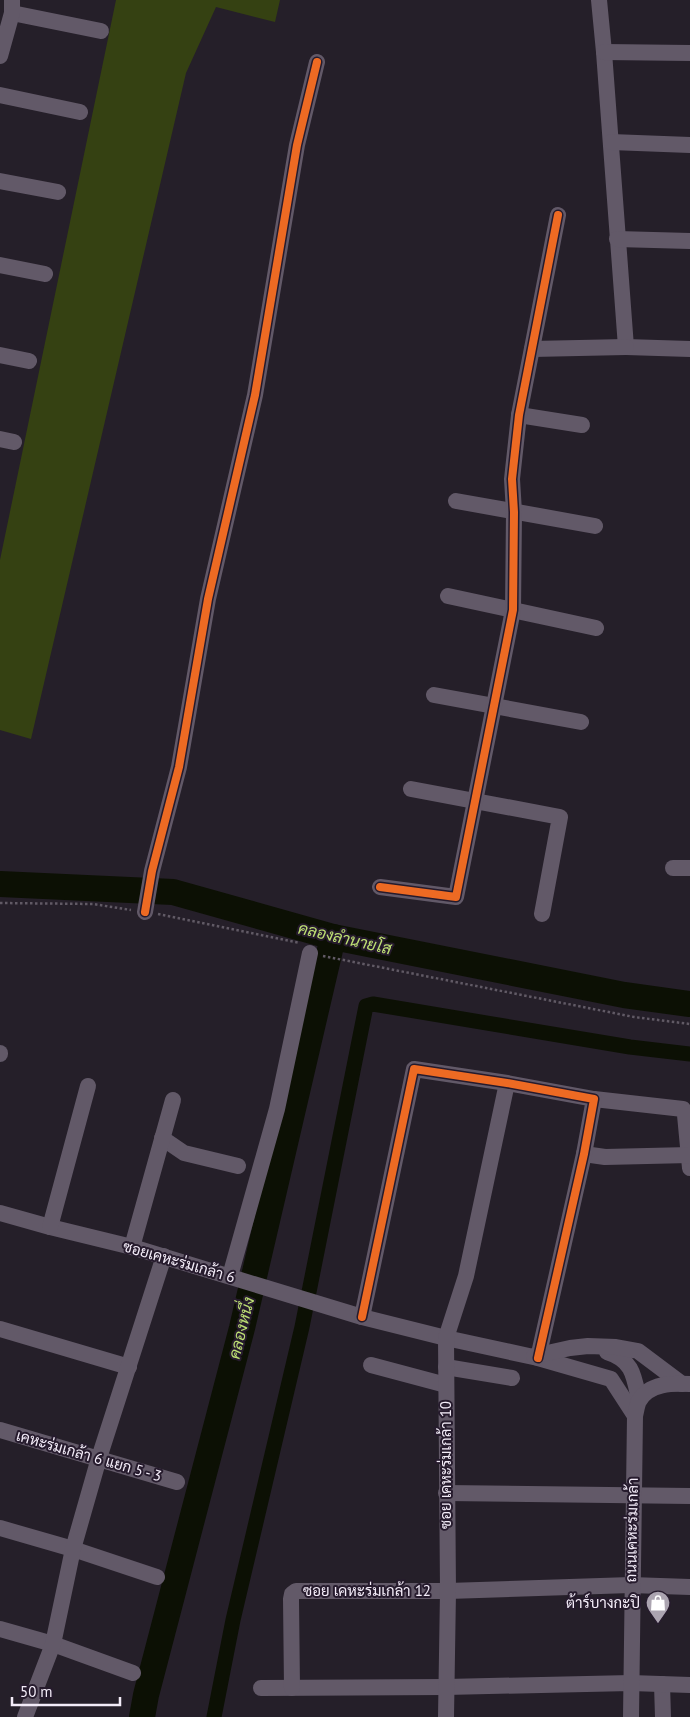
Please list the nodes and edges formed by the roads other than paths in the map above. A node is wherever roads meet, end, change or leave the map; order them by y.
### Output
1 (598, 0) edge
2 (12, 6) edge
3 (101, 31) dead end
4 (604, 52) junction
5 (690, 53) edge
6 (0, 56) edge
7 (317, 62) dead end
8 (0, 94) edge
9 (80, 112) dead end
10 (611, 142) junction
11 (690, 145) edge
12 (0, 181) edge
13 (58, 192) dead end
14 (558, 215) dead end
15 (617, 239) junction
16 (690, 240) edge
17 (0, 265) edge
18 (45, 274) dead end
19 (626, 347) junction
20 (532, 349) junction
21 (690, 349) edge
22 (0, 355) edge
23 (29, 361) dead end
24 (520, 415) junction
25 (582, 425) dead end
26 (456, 501) dead end
27 (514, 512) junction
28 (595, 526) dead end
29 (448, 596) dead end
30 (513, 610) junction
31 (596, 628) dead end
32 (434, 695) dead end
33 (494, 706) junction
34 (581, 722) dead end
35 (410, 789) dead end
36 (476, 800) junction
37 (673, 868) dead end
38 (690, 868) edge
39 (380, 887) dead end
40 (145, 912) road end
41 (542, 914) dead end
42 (310, 953) road end
43 (507, 1083) junction
44 (88, 1086) dead end
45 (594, 1098) junction
46 (173, 1100) dead end
47 (162, 1138) junction
48 (584, 1154) junction
49 (690, 1155) edge
50 (238, 1166) dead end
51 (690, 1168) edge
52 (0, 1213) edge
53 (50, 1227) junction
54 (132, 1247) junction
55 (164, 1256) junction
56 (235, 1278) junction
57 (362, 1317) junction
58 (0, 1329) edge
59 (446, 1338) junction
60 (588, 1346) junction
61 (536, 1356) junction
62 (371, 1365) dead end
63 (446, 1366) junction
64 (128, 1367) junction
65 (512, 1378) dead end
66 (686, 1384) edge
67 (446, 1385) junction
68 (639, 1400) junction
69 (635, 1416) junction
70 (0, 1430) edge
71 (99, 1458) junction
72 (177, 1482) dead end
73 (446, 1493) junction
74 (633, 1496) junction
75 (690, 1496) edge
76 (0, 1528) edge
77 (74, 1549) junction
78 (157, 1577) dead end
79 (631, 1585) junction
80 (690, 1587) edge
81 (448, 1591) junction
82 (0, 1629) edge
83 (53, 1644) junction
84 (133, 1674) dead end
85 (631, 1682) junction
86 (662, 1684) junction
87 (690, 1685) edge
88 (446, 1687) junction
89 (262, 1688) dead end
90 (292, 1688) junction
91 (24, 1717) edge
92 (446, 1717) edge
93 (631, 1717) edge
94 (663, 1717) edge

1 - 4 street
2 - 3 street
2 - 6 street
4 - 5 street
4 - 10 street
7 - 40 street
8 - 9 street
10 - 11 street
10 - 15 street
12 - 13 street
14 - 20 street
15 - 16 street
15 - 19 street
17 - 18 street
19 - 20 street
19 - 21 street
20 - 24 street
22 - 23 street
24 - 25 street
24 - 27 street
26 - 27 street
27 - 28 street
27 - 30 street
29 - 30 street
30 - 31 street
30 - 33 street
32 - 33 street
33 - 34 street
33 - 36 street
35 - 36 street
36 - 39 street
36 - 41 street
37 - 38 street
42 - 56 street
43 - 45 street
43 - 57 street
43 - 59 street, ซอย เคหะร่มเกล้า 10
44 - 53 street
45 - 48 street
45 - 49 street
46 - 47 street
47 - 50 street
47 - 54 street
48 - 49 street
48 - 61 street
49 - 51 street
52 - 53 street, ซอยเคหะร่มเกล้า 6
53 - 54 street, ซอยเคหะร่มเกล้า 6
54 - 55 street, ซอยเคหะร่มเกล้า 6
55 - 56 street, ซอยเคหะร่มเกล้า 6
55 - 64 street
56 - 57 street, ซอยเคหะร่มเกล้า 6
57 - 59 street, ซอยเคหะร่มเกล้า 6
58 - 64 street
59 - 61 street, ซอยเคหะร่มเกล้า 6
59 - 63 street, ซอย เคหะร่มเกล้า 10
60 - 61 street, ซอยเคหะร่มเกล้า 6
60 - 66 street, ซอยเคหะร่มเกล้า 6
60 - 68 street, ซอยเคหะร่มเกล้า 6
61 - 69 street, ซอยเคหะร่มเกล้า 6
62 - 67 street
63 - 65 street
63 - 67 street, ซอย เคหะร่มเกล้า 10
64 - 71 street
66 - 68 street
67 - 73 street, ซอย เคหะร่มเกล้า 10
68 - 69 street, ถนนเคหะร่มเกล้า
69 - 74 street, ถนนเคหะร่มเกล้า
70 - 71 street, เคหะร่มเกล้า 6 แยก 5 - 3
71 - 72 street, เคหะร่มเกล้า 6 แยก 5 - 3
71 - 77 street
73 - 74 street
73 - 81 street, ซอย เคหะร่มเกล้า 10
74 - 75 street
74 - 79 street, ถนนเคหะร่มเกล้า
76 - 77 street
77 - 78 street
77 - 83 street
79 - 80 street
79 - 81 street
79 - 85 street, ถนนเคหะร่มเกล้า
81 - 88 street, ซอย เคหะร่มเกล้า 10
81 - 90 street, ซอย เคหะร่มเกล้า 12
82 - 83 street
83 - 84 street
83 - 91 street
85 - 86 street
85 - 88 street
85 - 93 street, ถนนเคหะร่มเกล้า
86 - 87 street
86 - 94 street
88 - 90 street
88 - 92 street, ซอย เคหะร่มเกล้า 10
89 - 90 street

